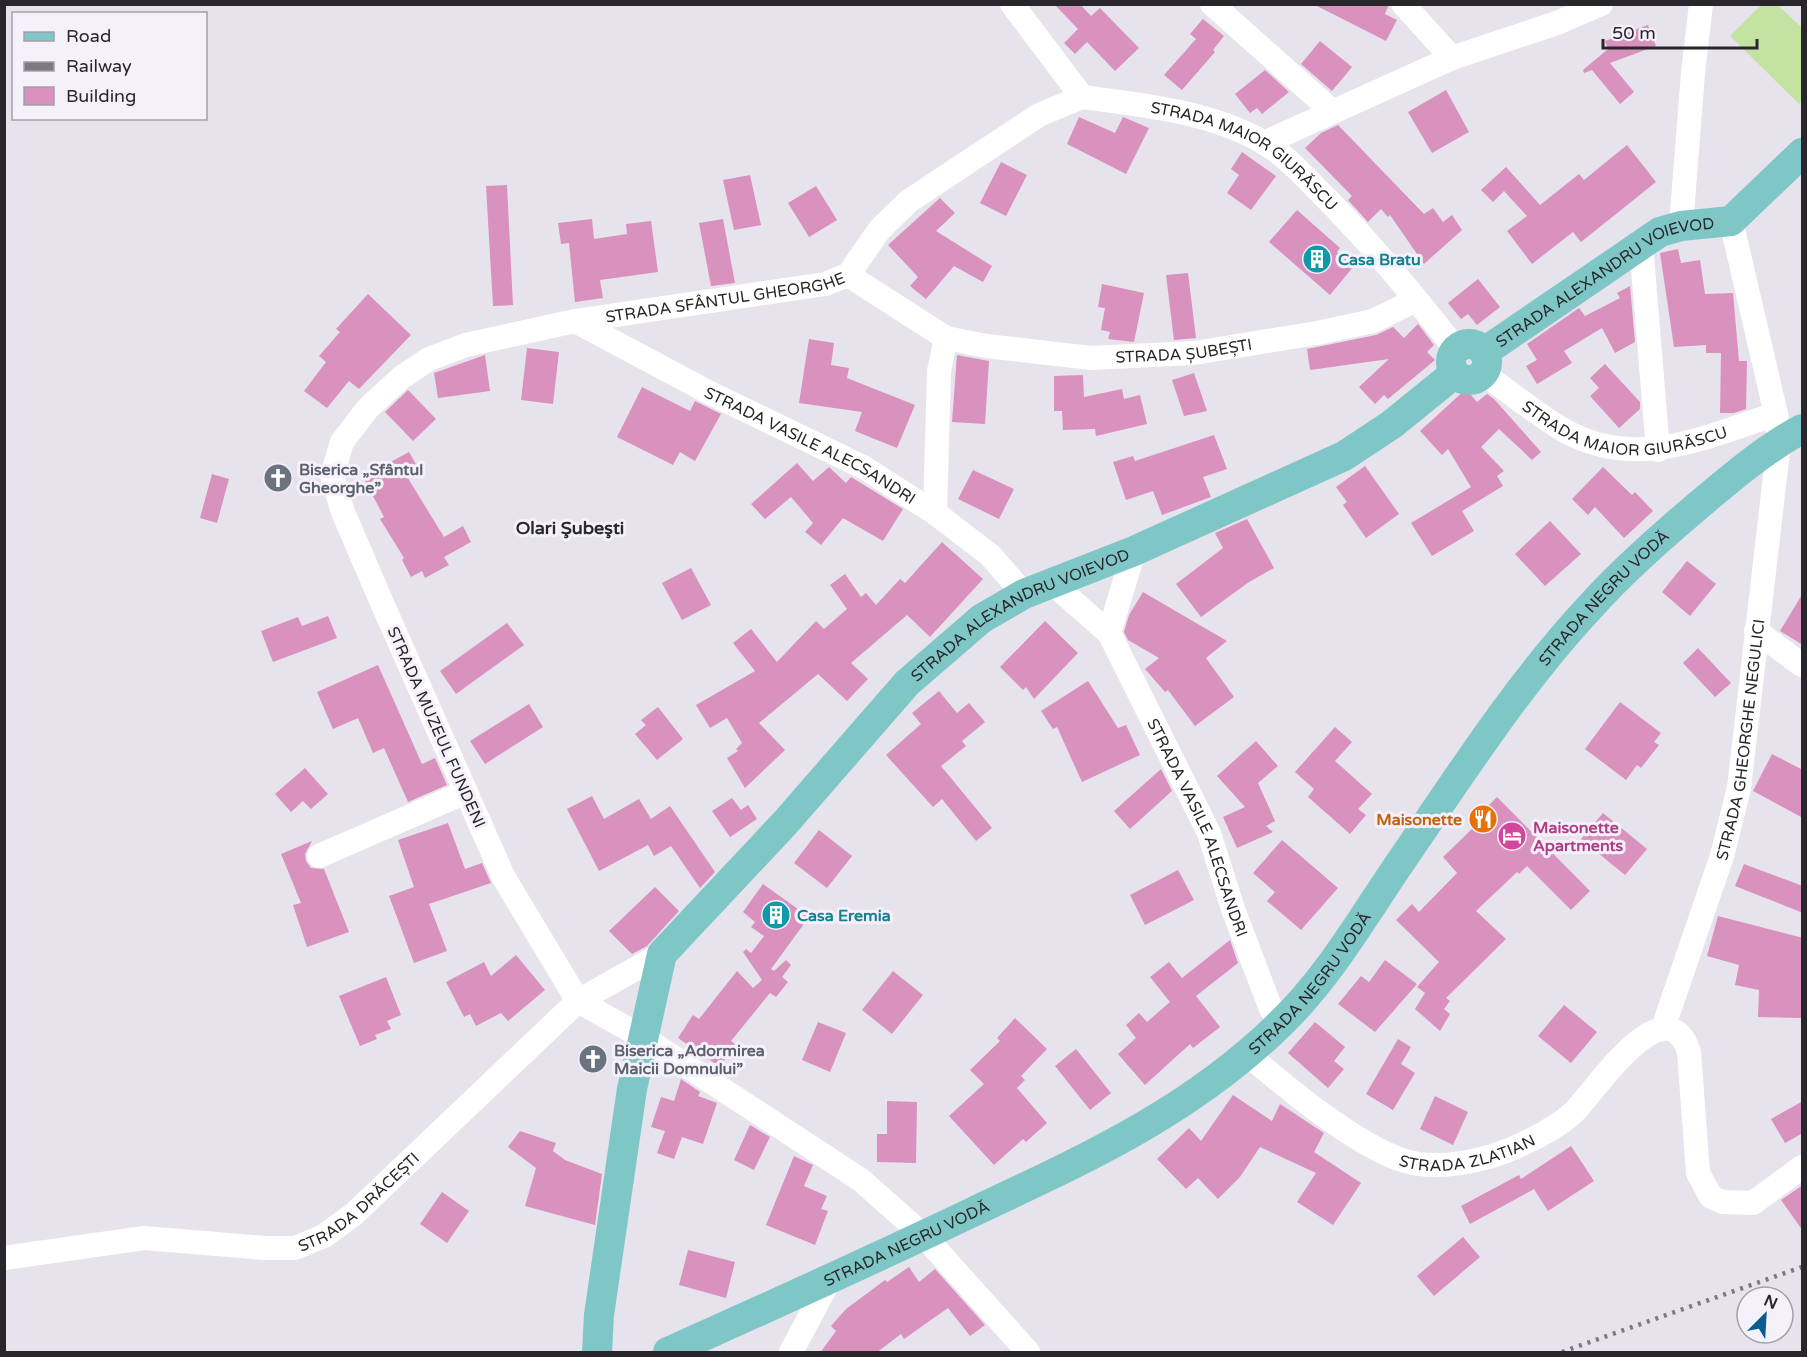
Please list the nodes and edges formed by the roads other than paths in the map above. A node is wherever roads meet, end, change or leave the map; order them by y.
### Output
1 (1012, 4) edge
2 (1212, 4) edge
3 (1403, 4) edge
4 (1601, 4) edge
5 (1701, 4) edge
6 (1554, 14) edge
7 (1452, 58) junction
8 (1082, 97) junction
9 (1332, 111) junction
10 (1264, 143) junction
11 (1803, 153) edge
12 (1731, 221) junction
13 (1681, 226) junction
14 (1641, 244) junction
15 (848, 275) junction
16 (1416, 300) junction
17 (575, 321) junction
18 (946, 338) junction
19 (1469, 362) junction
20 (1786, 428) edge
21 (342, 442) joint
22 (1658, 450) junction
23 (935, 513) junction
24 (1134, 551) junction
25 (1052, 584) junction
26 (1024, 594) junction
27 (1756, 631) junction
28 (1109, 633) junction
29 (1803, 665) edge
30 (466, 792) junction
31 (320, 856) dead end
32 (662, 954) junction
33 (578, 1001) junction
34 (1283, 1022) junction
35 (1670, 1029) junction
36 (644, 1038) junction
37 (1247, 1054) junction
38 (1803, 1167) edge
39 (924, 1236) junction
40 (4, 1258) edge
41 (830, 1279) junction
42 (597, 1353) edge
43 (668, 1353) edge
44 (791, 1353) edge
45 (1028, 1353) edge

1 - 8 street
2 - 9 street
3 - 7 street
4 - 6 street
5 - 13 street
6 - 7 street
7 - 9 street
8 - 10 street, STRADA MAIOR GIURĂSCU
8 - 15 street, STRADA SFÂNTUL GHEORGHE
9 - 10 street
10 - 16 street, STRADA MAIOR GIURĂSCU
11 - 12 main road
12 - 13 main road, STRADA ALEXANDRU VOIEVOD
12 - 20 street
13 - 14 main road, STRADA ALEXANDRU VOIEVOD
14 - 19 main road, STRADA ALEXANDRU VOIEVOD
14 - 22 street
15 - 17 street, STRADA SFÂNTUL GHEORGHE
15 - 18 street, STRADA ȘUBEȘTI
16 - 18 street, STRADA ȘUBEȘTI
16 - 19 street, STRADA MAIOR GIURĂSCU
17 - 21 street, STRADA SFÂNTUL GHEORGHE
17 - 23 street, STRADA VASILE ALECSANDRI
18 - 23 street
19 - 22 street, STRADA MAIOR GIURĂSCU
19 - 24 main road, STRADA ALEXANDRU VOIEVOD
20 - 22 street, STRADA MAIOR GIURĂSCU
20 - 27 street, STRADA GHEORGHE NEGULICI
20 - 34 main road, STRADA NEGRU VODĂ
21 - 30 street, STRADA MUZEUL FUNDENI
23 - 26 street, STRADA VASILE ALECSANDRI
24 - 25 main road, STRADA ALEXANDRU VOIEVOD
24 - 28 street
25 - 26 main road, STRADA ALEXANDRU VOIEVOD
25 - 28 street, STRADA VASILE ALECSANDRI
26 - 32 main road, STRADA ALEXANDRU VOIEVOD
27 - 29 street
27 - 35 street, STRADA GHEORGHE NEGULICI
28 - 34 street, STRADA VASILE ALECSANDRI
30 - 31 street
30 - 33 street, STRADA MUZEUL FUNDENI
32 - 33 street, STRADA DRĂCEȘTI
32 - 36 main road
33 - 36 street
33 - 40 street, STRADA DRĂCEȘTI
34 - 37 main road, STRADA NEGRU VODĂ
35 - 37 street, STRADA ZLATIAN
35 - 38 street
36 - 39 street
36 - 42 main road
37 - 39 main road, STRADA NEGRU VODĂ
39 - 41 main road, STRADA NEGRU VODĂ
39 - 45 street
41 - 43 main road, STRADA NEGRU VODĂ
41 - 44 street

